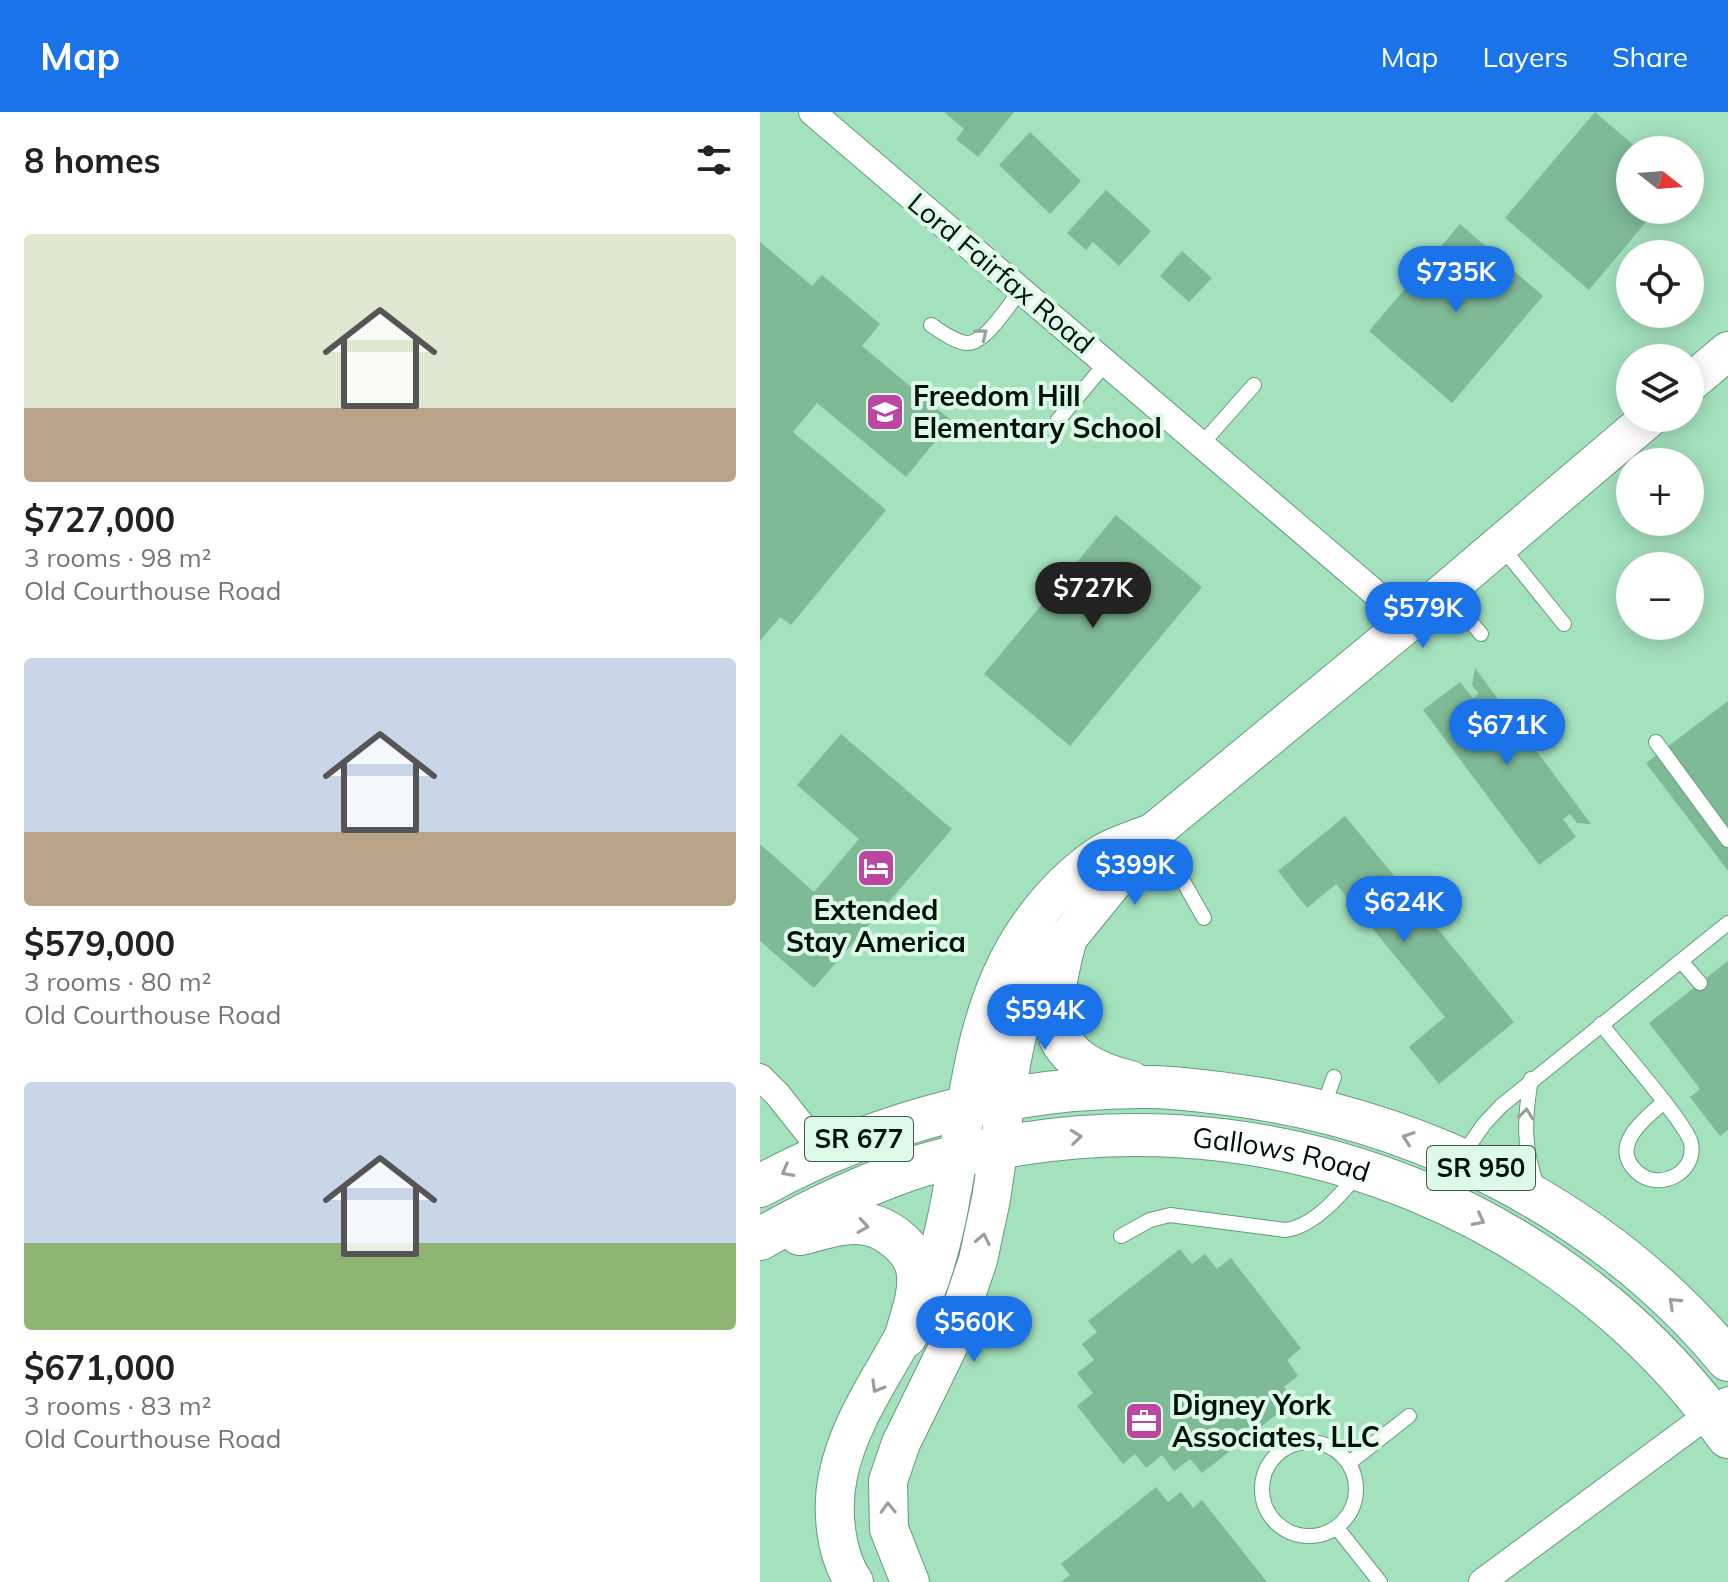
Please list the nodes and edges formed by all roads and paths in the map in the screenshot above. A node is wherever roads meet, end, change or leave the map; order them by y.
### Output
1 (812, 112) edge
2 (1021, 290) junction
3 (931, 325) dead end
4 (1728, 351) edge
5 (1106, 363) junction
6 (1704, 371) edge
7 (1254, 385) dead end
8 (1058, 420) dead end
9 (1632, 432) edge
10 (1201, 445) junction
11 (1500, 544) junction
12 (1445, 591) junction
13 (1409, 622) junction
14 (1564, 624) dead end
15 (1481, 634) dead end
16 (1656, 742) dead end
17 (1155, 831) junction
18 (1728, 840) edge
19 (1204, 918) dead end
20 (1728, 923) edge
21 (1065, 941) junction
22 (1681, 961) junction
23 (1700, 983) dead end
24 (1601, 1024) junction
25 (760, 1077) edge
26 (1531, 1079) junction
27 (1147, 1087) junction
28 (1007, 1099) junction
29 (1663, 1103) junction
30 (965, 1108) junction
31 (998, 1148) junction
32 (824, 1153) junction
33 (959, 1157) junction
34 (1461, 1158) junction
35 (1361, 1171) junction
36 (760, 1186) edge
37 (1543, 1202) junction
38 (1121, 1236) dead end
39 (760, 1241) edge
40 (906, 1336) junction
41 (1728, 1360) edge
42 (1409, 1416) dead end
43 (1722, 1416) edge
44 (1349, 1463) junction
45 (1337, 1528) junction
46 (1372, 1579) edge
47 (850, 1580) edge
48 (910, 1582) edge
49 (1482, 1582) edge

1 - 2 street, Lord Fairfax Road
3 -> 2 lane
2 - 5 street, Lord Fairfax Road
4 - 6 main road
5 - 8 lane
5 - 10 street, Lord Fairfax Road
7 - 10 lane
9 - 11 main road
10 - 13 street, Lord Fairfax Road
11 - 12 main road
11 - 14 lane
12 - 13 main road
12 - 15 lane
13 - 17 main road
16 - 18 lane
17 - 19 lane
17 - 21 main road
17 - 30 main road
20 - 22 lane
21 - 27 main road
21 - 28 main road
22 - 23 lane
22 - 24 lane
24 - 26 lane
24 - 29 lane
25 - 32 street
26 - 34 lane
37 -> 26 lane
27 - 28 main road, Gallows Road / SR 950
34 -> 27 main road, Gallows Road / SR 950
28 - 30 main road, Gallows Road / SR 950
28 - 31 main road
29 - 29 lane
30 - 32 main road, Gallows Road / SR 677
30 - 33 main road
31 - 33 main road, Gallows Road / SR 677
31 -> 35 main road, Gallows Road / SR 950
48 -> 31 main road
32 -> 36 main road, Gallows Road / SR 677
33 - 39 main road, Gallows Road / SR 677
33 - 40 main road
34 - 37 main road, Gallows Road / SR 950
35 - 38 lane
35 -> 43 main road, Gallows Road / SR 950
41 -> 37 main road, Gallows Road / SR 950
39 -> 40 main road
40 -> 47 main road
42 - 44 lane
43 - 49 street
44 - 45 lane
44 - 45 lane
45 - 46 lane

